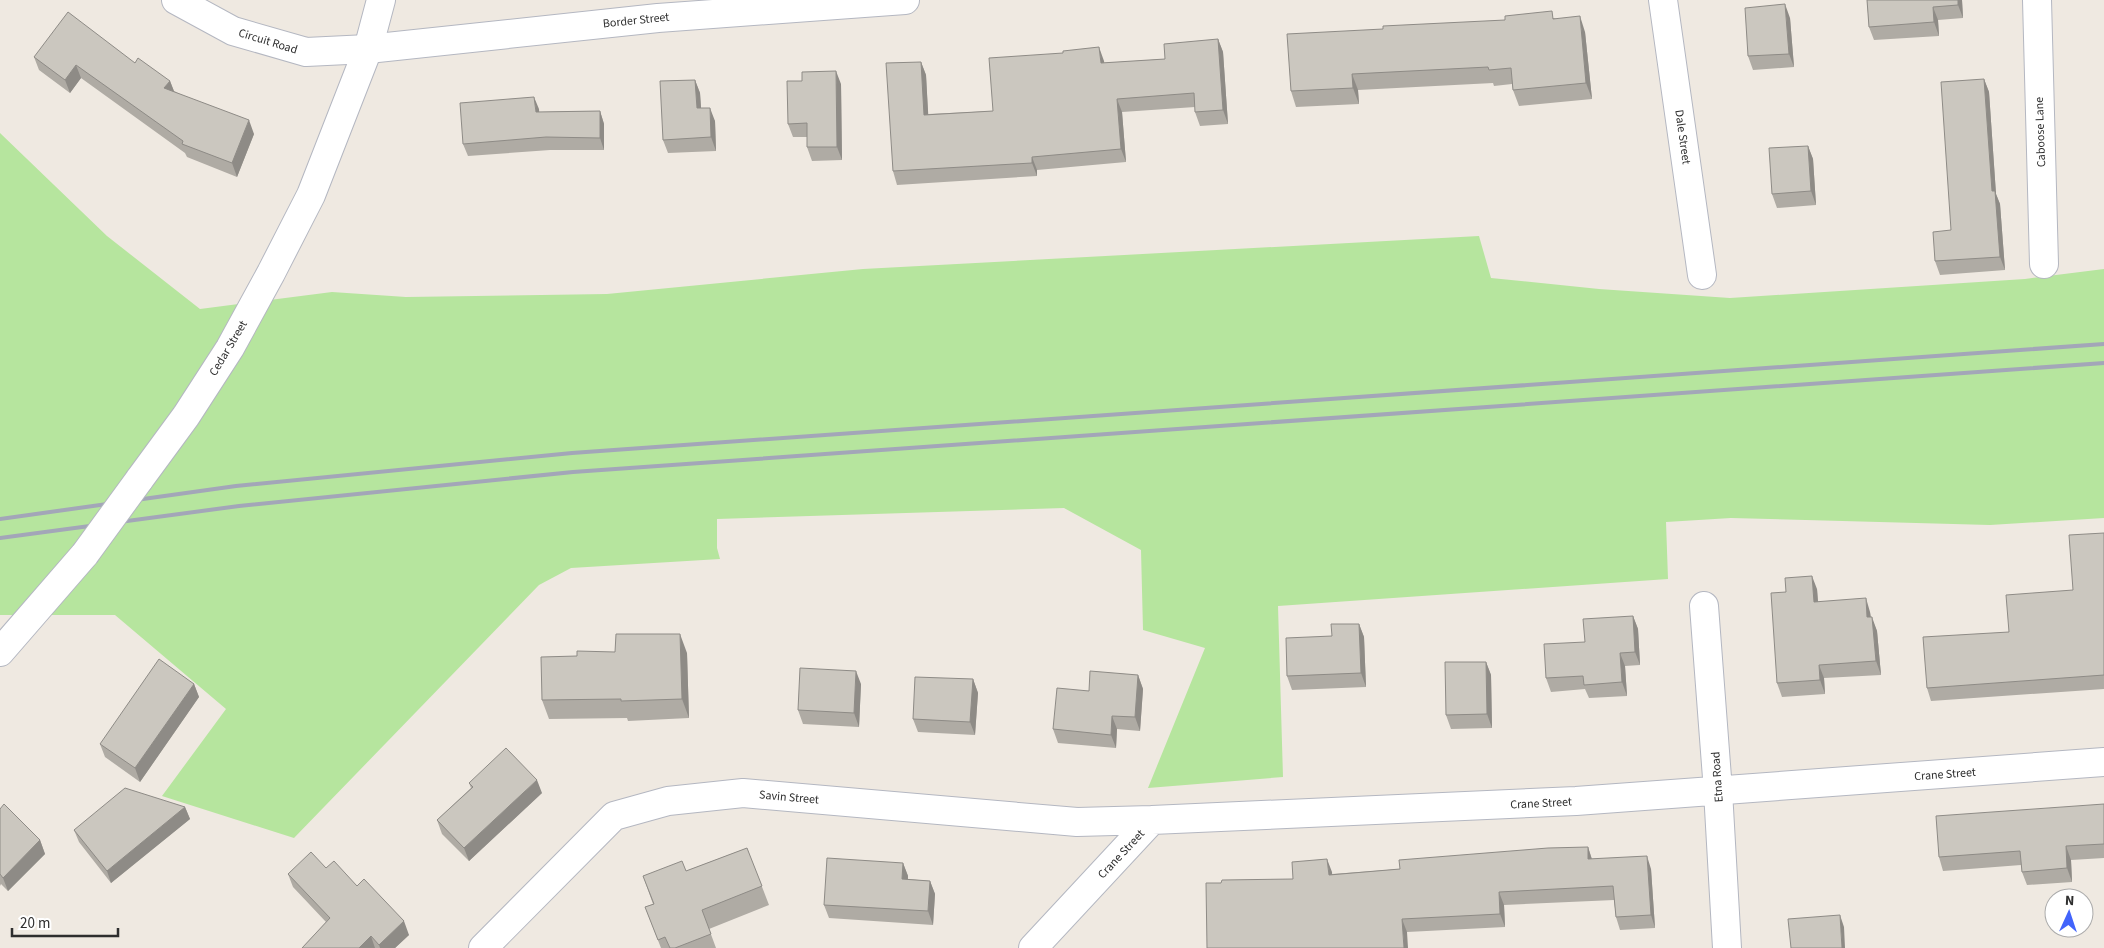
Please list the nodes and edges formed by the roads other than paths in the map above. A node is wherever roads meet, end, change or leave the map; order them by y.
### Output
1 (176, 0) edge
2 (381, 0) edge
3 (906, 0) edge
4 (1664, 0) edge
5 (2037, 0) edge
6 (368, 49) junction
7 (2044, 264) dead end
8 (1702, 275) dead end
9 (1704, 606) dead end
10 (0, 652) edge
11 (2104, 762) edge
12 (1718, 791) junction
13 (1152, 820) junction
14 (483, 948) edge
15 (1033, 948) edge
16 (1726, 948) edge

1 - 6 street, Circuit Road
2 - 6 street, Cedar Street
3 - 6 street, Border Street
4 - 8 street, Dale Street
5 - 7 street, Caboose Lane
6 - 10 street, Cedar Street, bridge
9 - 12 street, Etna Road
11 - 12 street, Crane Street
12 - 13 street, Crane Street
12 - 16 street, Etna Road
13 - 14 street, Savin Street
13 - 15 street, Crane Street

